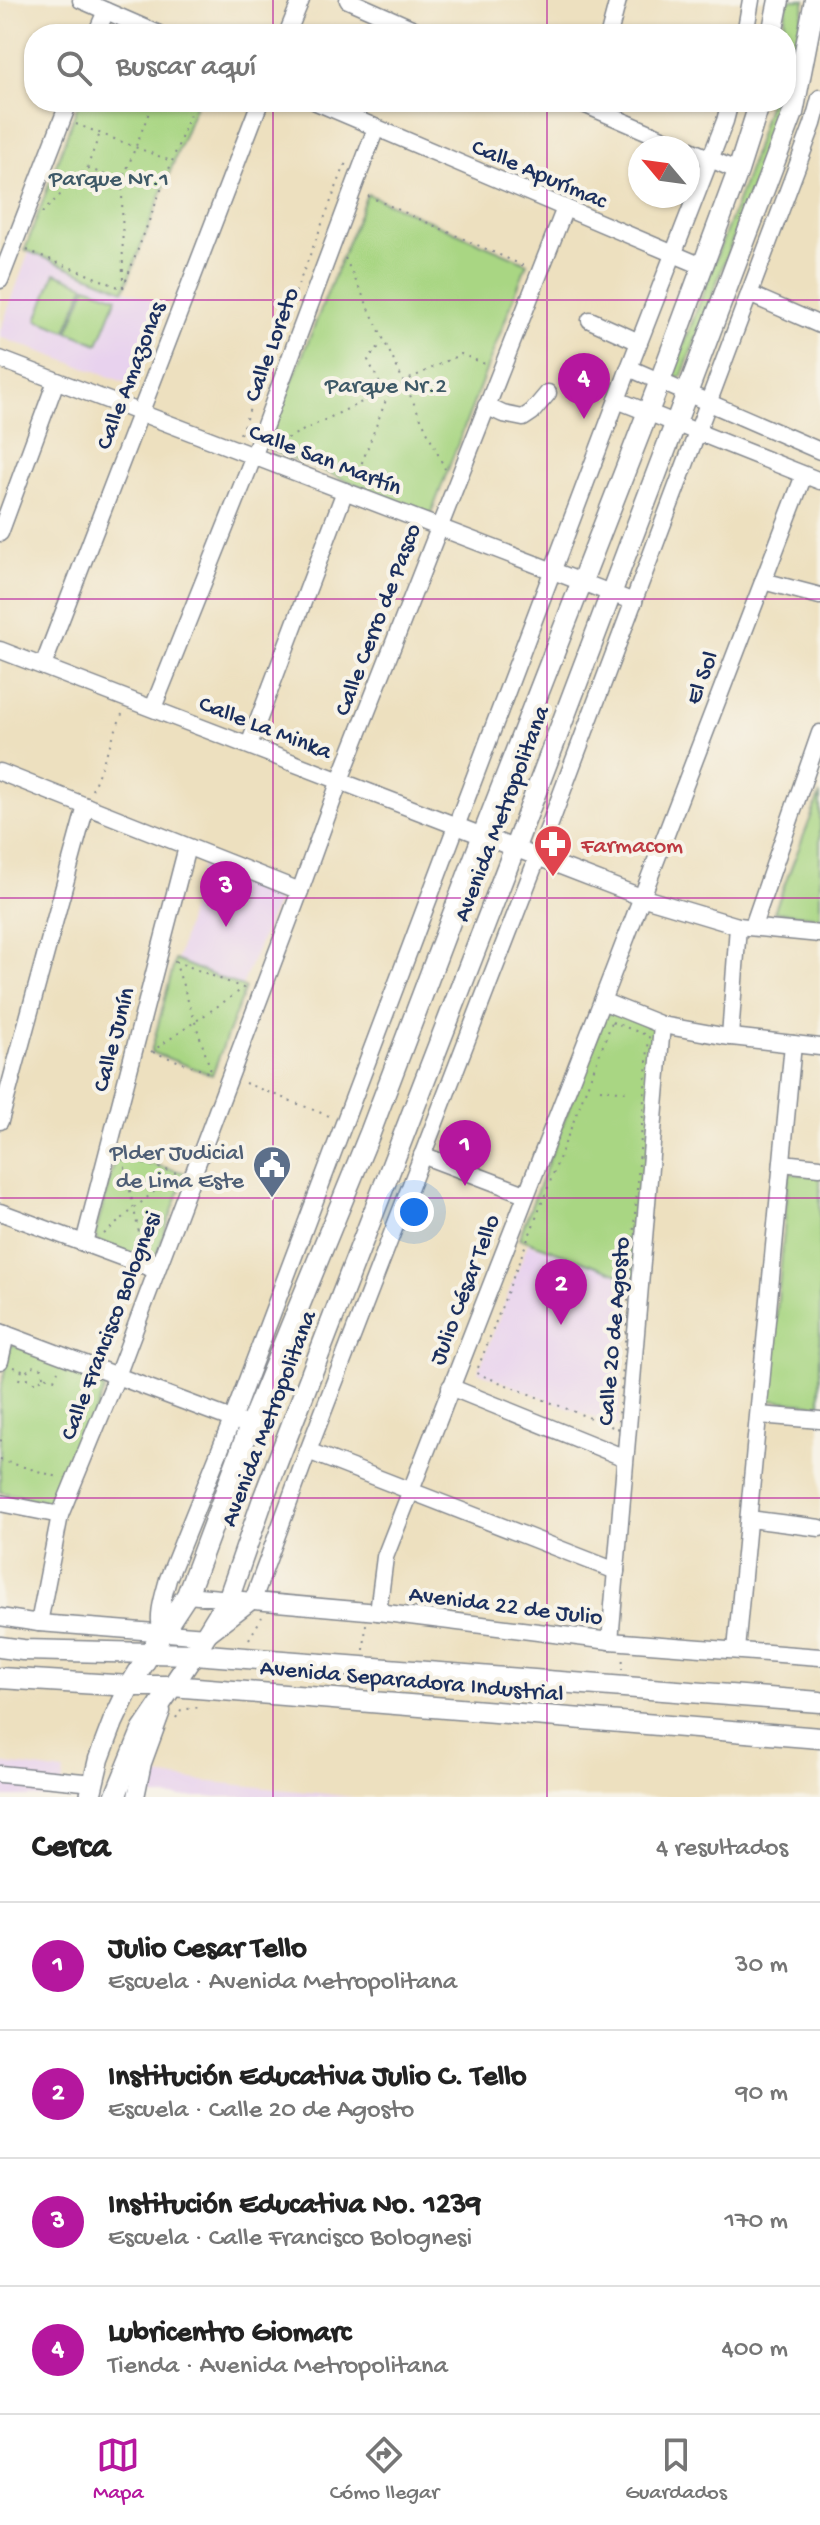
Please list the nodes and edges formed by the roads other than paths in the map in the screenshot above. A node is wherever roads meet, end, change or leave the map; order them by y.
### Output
1 (81, 0) edge
2 (301, 0) edge
3 (348, 0) edge
4 (618, 0) edge
5 (751, 0) edge
6 (779, 0) edge
7 (815, 0) edge
8 (106, 11) junction
9 (100, 24) edge
10 (136, 24) edge
11 (291, 24) edge
12 (402, 24) edge
13 (612, 24) edge
14 (747, 24) edge
15 (774, 24) edge
16 (796, 98) edge
17 (820, 98) edge
18 (65, 112) edge
19 (256, 112) edge
20 (339, 112) edge
21 (603, 112) edge
22 (727, 112) edge
23 (757, 112) edge
24 (793, 112) edge
25 (376, 128) junction
26 (657, 136) edge
27 (700, 155) edge
28 (710, 159) junction
29 (738, 171) junction
30 (565, 208) junction
31 (673, 253) junction
32 (702, 266) junction
33 (0, 280) edge
34 (749, 294) junction
35 (590, 320) dead end
36 (820, 325) edge
37 (639, 342) junction
38 (0, 359) edge
39 (629, 368) junction
40 (56, 381) junction
41 (660, 381) junction
42 (548, 393) dead end
43 (688, 393) junction
44 (617, 400) junction
45 (709, 402) junction
46 (486, 406) junction
47 (649, 411) junction
48 (140, 413) junction
49 (676, 423) junction
50 (698, 432) junction
51 (820, 451) edge
52 (253, 456) junction
53 (812, 478) edge
54 (350, 486) junction
55 (438, 527) junction
56 (0, 533) edge
57 (552, 571) junction
58 (763, 581) junction
59 (582, 582) junction
60 (611, 594) junction
61 (820, 596) edge
62 (634, 602) junction
63 (0, 650) edge
64 (43, 666) junction
65 (153, 708) junction
66 (820, 733) edge
67 (249, 745) junction
68 (0, 772) edge
69 (340, 780) junction
70 (86, 806) junction
71 (457, 825) junction
72 (483, 835) junction
73 (187, 847) junction
74 (515, 847) junction
75 (538, 856) junction
76 (300, 891) junction
77 (641, 897) junction
78 (745, 926) junction
79 (820, 934) edge
80 (602, 1001) junction
81 (662, 1025) junction
82 (730, 1037) junction
83 (793, 1044) junction
84 (820, 1047) edge
85 (0, 1121) edge
86 (422, 1155) junction
87 (782, 1163) junction
88 (820, 1167) edge
89 (525, 1194) junction
90 (0, 1212) edge
91 (84, 1243) junction
92 (156, 1270) junction
93 (3, 1333) edge
94 (6, 1364) edge
95 (117, 1376) junction
96 (450, 1387) junction
97 (759, 1415) junction
98 (820, 1420) edge
99 (241, 1423) junction
100 (308, 1451) junction
101 (625, 1458) junction
102 (410, 1490) junction
103 (0, 1503) edge
104 (60, 1515) junction
105 (749, 1519) junction
106 (820, 1528) edge
107 (616, 1571) junction
108 (187, 1595) junction
109 (229, 1597) junction
110 (260, 1604) junction
111 (372, 1612) junction
112 (0, 1617) edge
113 (39, 1623) junction
114 (162, 1633) junction
115 (206, 1636) junction
116 (617, 1641) junction
117 (0, 1647) edge
118 (736, 1650) junction
119 (151, 1652) junction
120 (194, 1654) junction
121 (820, 1657) edge
122 (0, 1678) edge
123 (130, 1686) junction
124 (172, 1686) junction
125 (820, 1702) edge
126 (820, 1738) edge
127 (0, 1774) edge
128 (92, 1790) edge
129 (115, 1797) edge
130 (136, 1797) edge

1 - 8 street
2 - 11 street
3 - 12 street
4 - 13 street
5 - 14 street
6 - 15 main road
7 - 16 main road, Avenida Metropolitana
8 - 9 street
8 - 10 street
17 - 34 street, Avenida Metropolitana
18 - 33 street
19 - 48 street, Calle Amazonas
20 - 25 street, Calle Apurímac
21 - 26 street
22 - 28 street, Avenida Metropolitana
23 - 29 main road, Avenida Metropolitana
24 - 43 main road, Avenida Metropolitana
25 - 30 street, Calle Apurímac
25 - 52 street, Calle Loreto
27 - 28 street
28 - 29 street
28 - 31 street, Avenida Metropolitana
29 - 32 main road, Avenida Metropolitana
30 - 31 street, Calle Apurímac
30 - 46 street, Calle Cerro de Pasco
31 - 32 street, Calle Apurímac
31 - 37 street, Avenida Metropolitana
32 - 41 main road, Avenida Metropolitana
34 - 36 street
34 - 45 street, Avenida Metropolitana
35 - 37 street
37 - 39 street, Avenida Metropolitana
38 - 40 street, Calle San Martín
39 - 41 street
39 - 44 street, Avenida Metropolitana
40 - 48 street, Calle San Martín
40 - 56 street
41 - 43 street
41 - 47 main road, Avenida Metropolitana
42 - 46 street
43 - 45 street
43 - 49 main road, Avenida Metropolitana
44 - 47 street
44 - 57 street, Avenida Metropolitana
45 - 50 street, Avenida Metropolitana
45 - 51 street
46 - 55 street, Calle Cerro de Pasco
47 - 49 street
47 - 59 main road, Avenida Metropolitana
48 - 52 street, Calle San Martín
48 - 64 street, Calle Amazonas
49 - 50 street
49 - 60 main road, Avenida Metropolitana
50 - 53 street
50 - 62 street, Avenida Metropolitana
52 - 54 street, Calle San Martín
52 - 65 street, Calle Loreto
53 - 58 street, El Sol
54 - 55 street, Calle San Martín
54 - 67 street
55 - 57 street, Calle San Martín
55 - 69 street, Calle Cerro de Pasco
57 - 59 street, Calle San Martín
57 - 71 street, Avenida Metropolitana
58 - 61 street
58 - 77 street, El Sol
59 - 60 street, Calle San Martín
59 - 72 main road, Avenida Metropolitana
60 - 62 street, Calle San Martín
60 - 74 main road, Avenida Metropolitana
62 - 75 street, Avenida Metropolitana
63 - 64 street, Calle La Minka
64 - 65 street, Calle La Minka
65 - 67 street, Calle La Minka
66 - 78 street
67 - 69 street, Calle La Minka
68 - 70 street
69 - 71 street, Calle La Minka
69 - 76 street, Calle Francisco Bolognesi
70 - 73 street
70 - 85 street
71 - 72 street, Calle La Minka
71 - 99 street, Avenida Metropolitana
72 - 74 street, Calle La Minka
72 - 99 main road, Avenida Metropolitana
73 - 76 street
73 - 91 street, Calle Junín
74 - 75 street, Calle La Minka
74 - 109 main road, Avenida Metropolitana
75 - 77 street, Calle La Minka
75 - 86 street, Avenida Metropolitana
76 - 92 street, Calle Francisco Bolognesi
77 - 78 street, Calle La Minka
77 - 80 street, Julio César Tello
78 - 79 street, Calle La Minka
78 - 82 street
80 - 81 street
80 - 89 street, Julio César Tello
81 - 82 street
81 - 101 street, Calle 20 de Agosto
82 - 83 street
83 - 84 street
83 - 87 street
86 - 89 street
86 - 100 street, Avenida Metropolitana
87 - 88 street
87 - 97 street
89 - 96 street, Julio César Tello
90 - 91 street
91 - 92 street
92 - 95 street, Calle Francisco Bolognesi
93 - 94 street
93 - 95 street
95 - 99 street
95 - 104 street, Calle Francisco Bolognesi
96 - 101 street
96 - 102 street, Julio César Tello
97 - 98 street
97 - 105 street
99 - 108 main road, Avenida Metropolitana
99 - 114 street, Avenida Metropolitana
100 - 102 street
100 - 110 street, Avenida Metropolitana
101 - 107 street, Calle 20 de Agosto
102 - 107 street
102 - 111 street, Julio César Tello
103 - 104 street
104 - 113 street, Calle Francisco Bolognesi
105 - 106 street
105 - 118 street
107 - 116 street, Calle 20 de Agosto
108 - 109 street, Avenida 22 de Julio
108 - 114 main road, Avenida Metropolitana
109 - 110 street, Avenida 22 de Julio
109 - 115 main road, Avenida Metropolitana
110 - 111 street, Avenida 22 de Julio
110 - 115 street, Avenida Metropolitana
111 - 116 street, Avenida 22 de Julio
112 - 113 street
113 - 114 street
114 - 115 street
114 - 119 main road, Avenida Metropolitana
115 - 120 main road, Avenida Metropolitana
116 - 118 street, Avenida 22 de Julio
117 - 119 main road, Avenida Separadora Industrial
118 - 121 street, Avenida 22 de Julio
119 - 120 main road, Avenida Separadora Industrial
119 - 123 main road, Avenida Metropolitana
120 - 124 main road, Avenida Metropolitana
120 - 125 main road, Avenida Separadora Industrial
122 - 123 main road, Avenida Separadora Industrial
123 - 124 main road, Avenida Separadora Industrial
123 - 128 main road, Avenida Metropolitana
124 - 126 main road, Avenida Separadora Industrial
124 - 129 main road, Avenida Metropolitana
124 - 130 street, Avenida Metropolitana
127 - 128 street

